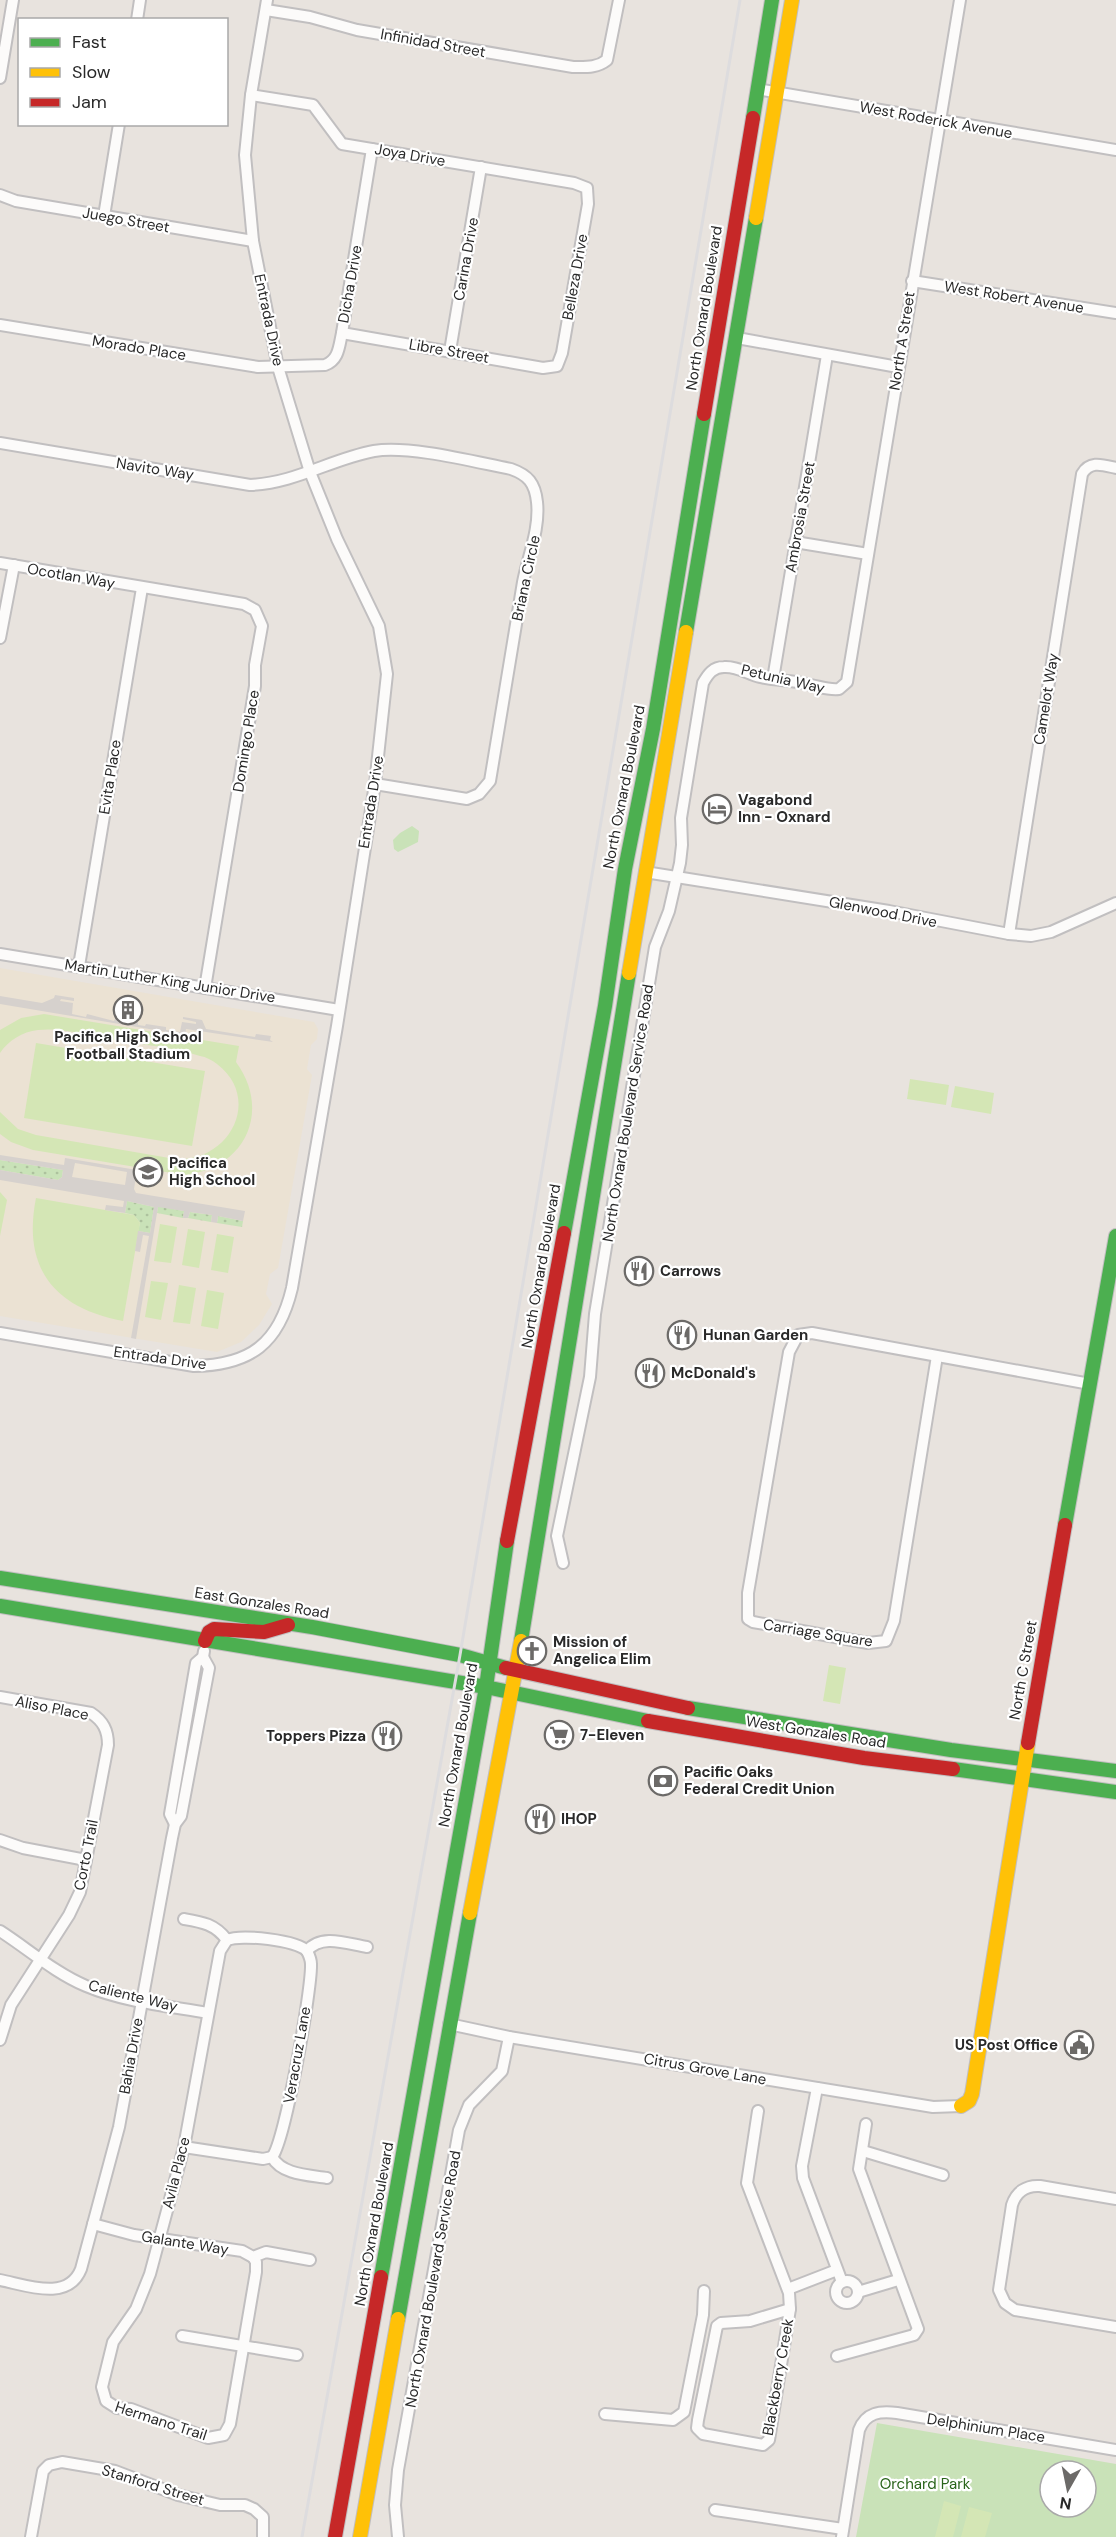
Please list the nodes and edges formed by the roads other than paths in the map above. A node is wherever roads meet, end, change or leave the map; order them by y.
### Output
1 (13, 0) edge
2 (140, 0) edge
3 (620, 0) edge
4 (772, 0) edge
5 (792, 0) edge
6 (960, 0) edge
7 (266, 5) edge
8 (137, 18) edge
9 (0, 78) edge
10 (757, 89) junction
11 (777, 93) junction
12 (251, 95) junction
13 (940, 122) junction
14 (119, 126) edge
15 (372, 149) junction
16 (1116, 150) edge
17 (481, 167) junction
18 (744, 168) junction
19 (586, 188) joint
20 (0, 195) edge
21 (104, 216) junction
22 (253, 242) junction
23 (912, 280) junction
24 (1116, 313) edge
25 (0, 325) edge
26 (342, 333) junction
27 (737, 338) junction
28 (450, 351) junction
29 (827, 355) junction
30 (557, 366) joint
31 (278, 367) junction
32 (898, 367) junction
33 (0, 443) edge
34 (1116, 468) edge
35 (310, 472) junction
36 (795, 542) junction
37 (868, 554) junction
38 (681, 558) junction
39 (0, 563) edge
40 (14, 565) junction
41 (142, 588) junction
42 (0, 638) edge
43 (715, 669) joint
44 (773, 679) junction
45 (847, 682) joint
46 (375, 784) junction
47 (632, 836) junction
48 (645, 872) junction
49 (677, 876) junction
50 (1116, 903) edge
51 (616, 933) junction
52 (1009, 934) junction
53 (0, 954) edge
54 (79, 966) junction
55 (205, 988) junction
56 (339, 1010) junction
57 (1116, 1236) edge
58 (0, 1333) edge
59 (937, 1356) junction
60 (541, 1362) junction
61 (1090, 1384) junction
62 (562, 1385) junction
63 (563, 1563) dead end
64 (0, 1578) edge
65 (0, 1606) edge
66 (291, 1624) junction
67 (205, 1641) junction
68 (203, 1657) junction
69 (490, 1663) junction
70 (517, 1671) junction
71 (486, 1687) junction
72 (513, 1692) junction
73 (0, 1697) edge
74 (189, 1705) junction
75 (102, 1723) joint
76 (804, 1726) junction
77 (802, 1746) junction
78 (1026, 1758) junction
79 (1116, 1771) edge
80 (190, 1772) junction
81 (1022, 1777) junction
82 (1116, 1792) edge
83 (175, 1824) junction
84 (0, 1840) edge
85 (86, 1860) junction
86 (184, 1919) dead end
87 (0, 1931) edge
88 (227, 1940) junction
89 (367, 1947) dead end
90 (307, 1951) junction
91 (40, 1957) junction
92 (434, 1978) junction
93 (141, 2001) junction
94 (208, 2013) junction
95 (449, 2024) junction
96 (509, 2037) junction
97 (0, 2040) edge
98 (418, 2071) junction
99 (817, 2088) junction
100 (961, 2106) joint
101 (758, 2111) dead end
102 (866, 2124) dead end
103 (184, 2146) junction
104 (863, 2151) junction
105 (272, 2157) junction
106 (943, 2175) dead end
107 (327, 2178) dead end
108 (1116, 2199) edge
109 (93, 2224) junction
110 (159, 2240) junction
111 (253, 2257) junction
112 (310, 2260) dead end
113 (837, 2270) junction
114 (0, 2280) edge
115 (898, 2280) junction
116 (842, 2282) junction
117 (788, 2289) junction
118 (704, 2291) dead end
119 (858, 2292) junction
120 (790, 2309) junction
121 (1116, 2327) edge
122 (182, 2336) dead end
123 (244, 2347) junction
124 (297, 2355) dead end
125 (837, 2356) dead end
126 (104, 2398) joint
127 (605, 2414) dead end
128 (1116, 2450) edge
129 (715, 2510) dead end
130 (842, 2533) edge
131 (338, 2534) edge
132 (31, 2537) edge
133 (263, 2537) edge
134 (360, 2537) edge
135 (398, 2537) edge

1 - 9 street
2 - 8 street
3 - 7 street, Infinidad Street
4 - 10 main road, North Oxnard Boulevard
5 - 11 main road
6 - 13 street, North A Street
7 - 12 street, Entrada Drive
10 - 11 street, West Roderick Avenue
10 - 18 main road, North Oxnard Boulevard
11 - 13 street, West Roderick Avenue
11 - 27 main road
12 - 15 street, Joya Drive
12 - 22 street, Entrada Drive
13 - 16 street, West Roderick Avenue
13 - 23 street, North A Street
14 - 21 street
15 - 17 street, Joya Drive
15 - 26 street, Dicha Drive
17 - 19 street, Joya Drive
17 - 28 street, Carina Drive
18 - 27 main road
18 - 38 main road, North Oxnard Boulevard
19 - 30 street, Belleza Drive
20 - 21 street, Juego Street
21 - 22 street, Juego Street
22 - 31 street, Entrada Drive
23 - 24 street, West Robert Avenue
23 - 32 street, North A Street
25 - 31 street, Morado Place
26 - 28 street, Libre Street
26 - 31 street, Dicha Drive
27 - 29 street
27 - 38 main road
27 - 48 main road
28 - 30 street, Libre Street
29 - 32 street
29 - 36 street, Ambrosia Street
31 - 35 street, Entrada Drive
32 - 37 street, North A Street
33 - 35 street, Navito Way
34 - 52 street, Camelot Way
35 - 46 street, Entrada Drive
35 - 46 street, Briana Circle
36 - 37 street
36 - 44 street, Ambrosia Street
37 - 45 street, North A Street
38 - 47 main road, North Oxnard Boulevard
39 - 40 street, Ocotlan Way
40 - 41 street, Ocotlan Way
40 - 42 street
41 - 54 street, Evita Place
41 - 55 street, Domingo Place
43 - 44 street, Petunia Way
43 - 49 street, North Oxnard Boulevard Service Road
44 - 45 street, Petunia Way
46 - 56 street, Entrada Drive
47 - 48 main road
47 - 51 main road, North Oxnard Boulevard
48 - 49 street, Glenwood Drive
48 - 51 main road
48 - 62 main road
49 - 52 street, Glenwood Drive
49 - 63 street, North Oxnard Boulevard Service Road
50 - 52 street, Glenwood Drive
51 - 60 main road, North Oxnard Boulevard
53 - 54 street, Martin Luther King Junior Drive
54 - 55 street, Martin Luther King Junior Drive
55 - 56 street, Martin Luther King Junior Drive
56 - 58 street, Entrada Drive
57 - 61 main road, North C Street
59 - 59 street, Carriage Square
59 - 61 street, Carriage Square
60 - 62 main road
60 - 69 main road, North Oxnard Boulevard
61 - 78 main road, North C Street
62 - 70 main road
64 - 66 main road, East Gonzales Road
65 - 67 main road
66 - 67 main road
66 - 69 main road, East Gonzales Road
67 - 68 street, Bahia Drive
67 - 71 main road
68 - 74 street, Bahia Drive
68 - 80 street, Bahia Drive
69 - 70 main road, East Gonzales Road
69 - 71 main road, North Oxnard Boulevard
70 - 72 main road
70 - 76 main road, West Gonzales Road
71 - 72 main road
71 - 92 main road, North Oxnard Boulevard
72 - 77 main road, West Gonzales Road
72 - 95 main road
73 - 75 street, Aliso Place
74 - 80 street
74 - 83 street, Bahia Drive
75 - 85 street, Corto Trail
76 - 77 main road
76 - 78 main road, West Gonzales Road
77 - 81 main road, West Gonzales Road
78 - 79 main road, West Gonzales Road
78 - 81 main road, North C Street
80 - 83 street, Bahia Drive
81 - 82 main road, West Gonzales Road
81 - 100 main road, North C Street
83 - 93 street, Bahia Drive
84 - 85 street
85 - 91 street, Corto Trail
86 - 88 street
87 - 91 street, Caliente Way
88 - 90 street
88 - 94 street, Avila Place
89 - 90 street
90 - 105 street, Veracruz Lane
91 - 93 street, Caliente Way
91 - 97 street, Corto Trail
92 - 95 main road
92 - 98 main road, North Oxnard Boulevard
93 - 94 street, Caliente Way
93 - 109 street, Bahia Drive
94 - 103 street, Avila Place
95 - 96 street, Citrus Grove Lane
95 - 98 main road
95 - 134 main road
96 - 99 street, Citrus Grove Lane
96 - 135 street, North Oxnard Boulevard Service Road
98 - 131 main road, North Oxnard Boulevard
99 - 100 street, Citrus Grove Lane
99 - 113 street
101 - 117 street, Blackberry Creek
102 - 104 street
103 - 105 street
103 - 110 street, Avila Place
104 - 106 street
104 - 115 street
105 - 107 street
108 - 121 street
109 - 110 street, Galante Way
109 - 114 street, Bahia Drive
110 - 111 street, Galante Way
110 - 126 street, Avila Place
111 - 112 street, Galante Way
111 - 123 street
113 - 116 street
113 - 117 street
115 - 119 street
115 - 125 street
116 - 119 street
116 - 119 street
117 - 120 street, Blackberry Creek
118 - 127 street
120 - 120 street, Blackberry Creek
122 - 123 street
123 - 124 street
123 - 126 street, Hermano Trail
128 - 130 street, Delphinium Place
129 - 130 street
132 - 133 street, Stanford Street

